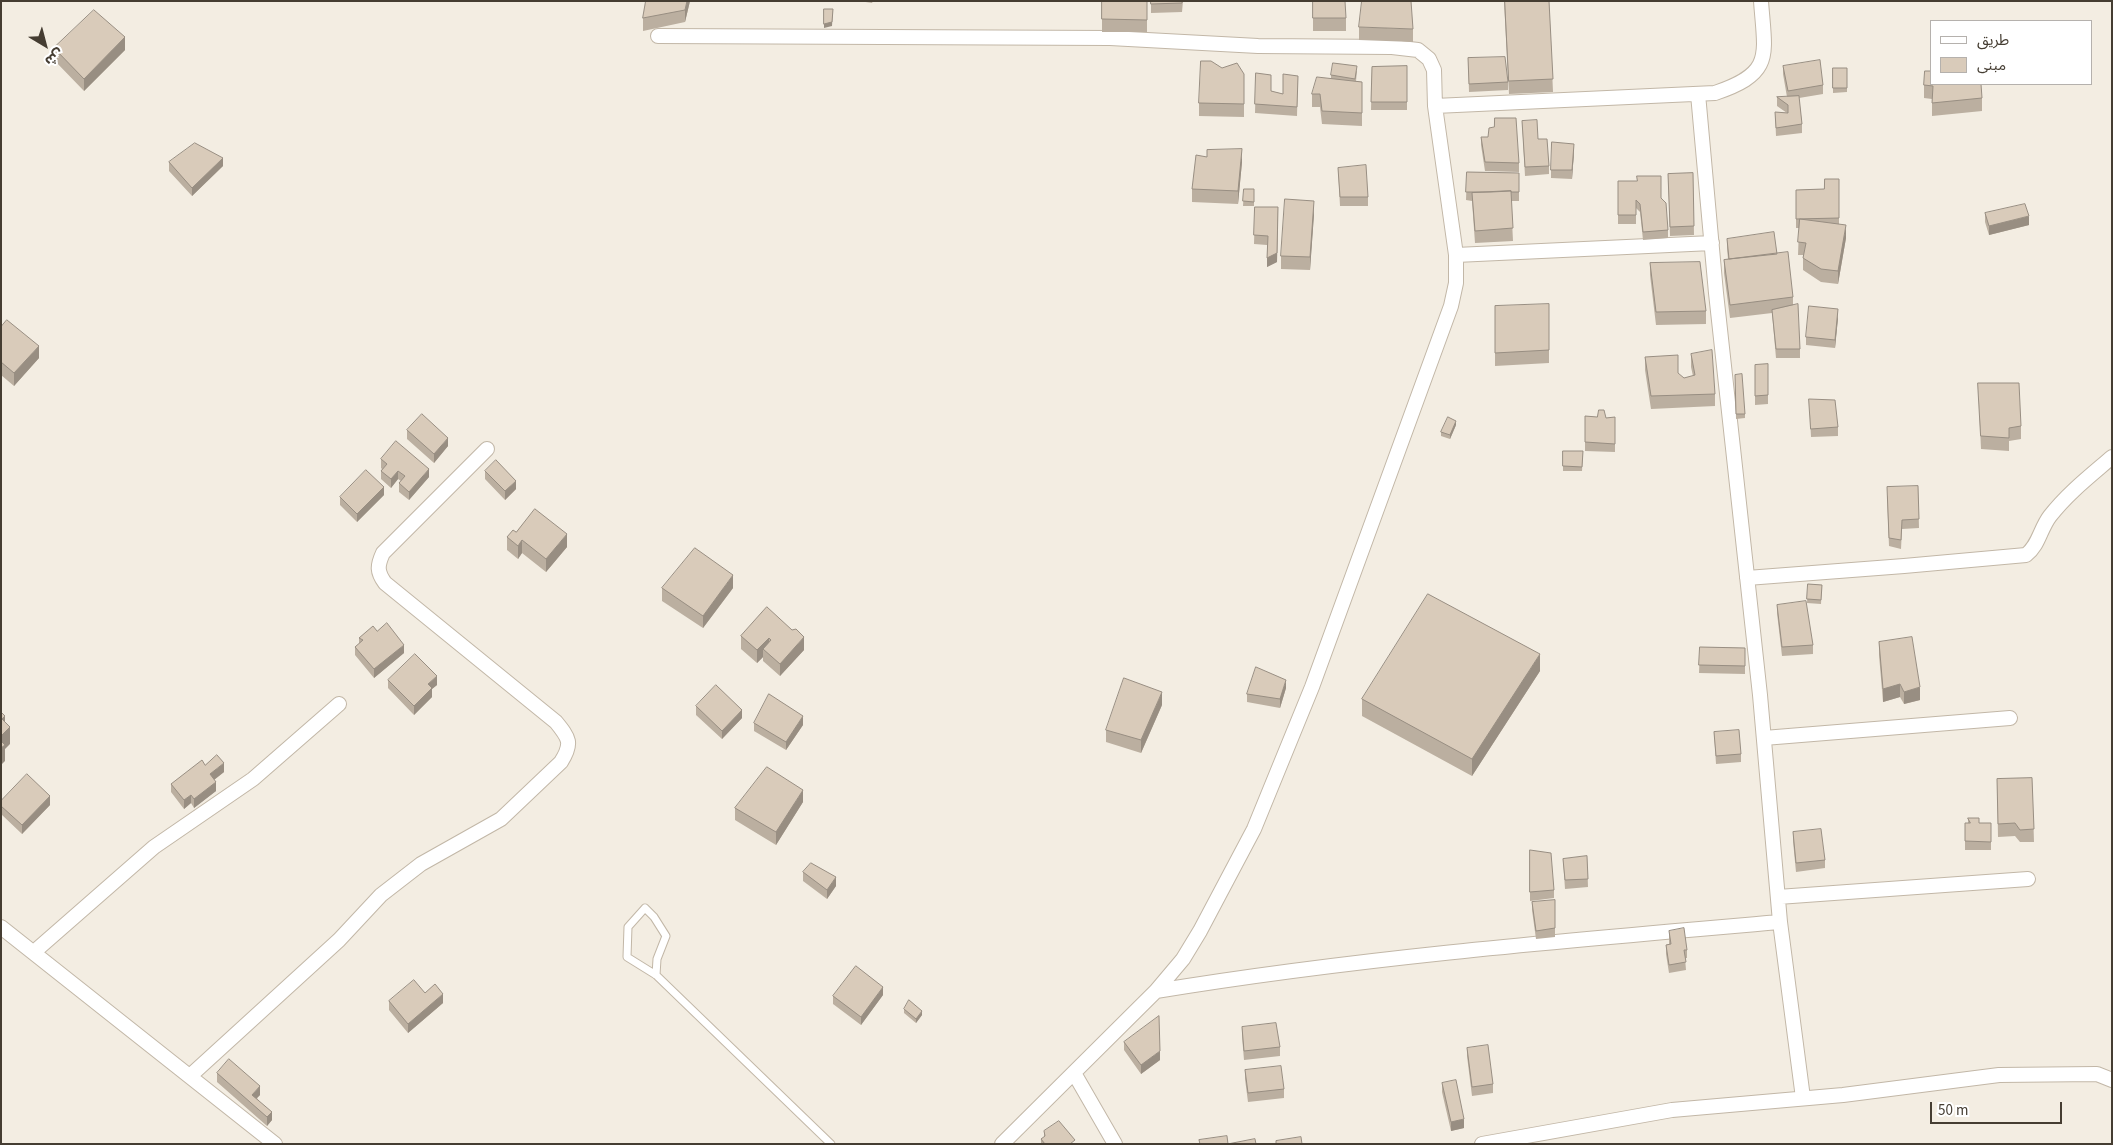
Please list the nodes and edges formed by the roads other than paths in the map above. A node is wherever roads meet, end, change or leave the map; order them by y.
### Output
1 (1761, 1) edge
2 (658, 36) dead end
3 (1698, 94) junction
4 (1435, 106) junction
5 (1712, 243) junction
6 (1456, 255) junction
7 (487, 449) dead end
8 (2112, 457) edge
9 (1747, 578) junction
10 (339, 704) dead end
11 (2010, 718) dead end
12 (1764, 738) junction
13 (2028, 880) dead end
14 (1778, 897) junction
15 (1780, 922) junction
16 (1, 927) edge
17 (34, 952) junction
18 (656, 975) junction
19 (1156, 991) junction
20 (1074, 1073) junction
21 (190, 1076) junction
22 (2112, 1080) edge
23 (1802, 1098) junction
24 (275, 1144) edge
25 (831, 1144) edge
26 (1002, 1144) edge
27 (1115, 1144) edge
28 (1482, 1144) edge

1 - 3 street
2 - 4 street
3 - 4 street
3 - 5 street
4 - 6 street
5 - 6 street
5 - 9 street
6 - 19 street
7 - 21 street
8 - 9 street
9 - 12 street
10 - 17 street
11 - 12 street
12 - 14 street
13 - 14 street
14 - 15 street
15 - 19 street
15 - 23 street
16 - 17 street
17 - 21 street
18 - 18 lane
18 - 25 lane
19 - 20 street
20 - 26 street
20 - 27 street
21 - 24 street
22 - 23 street
23 - 28 street

